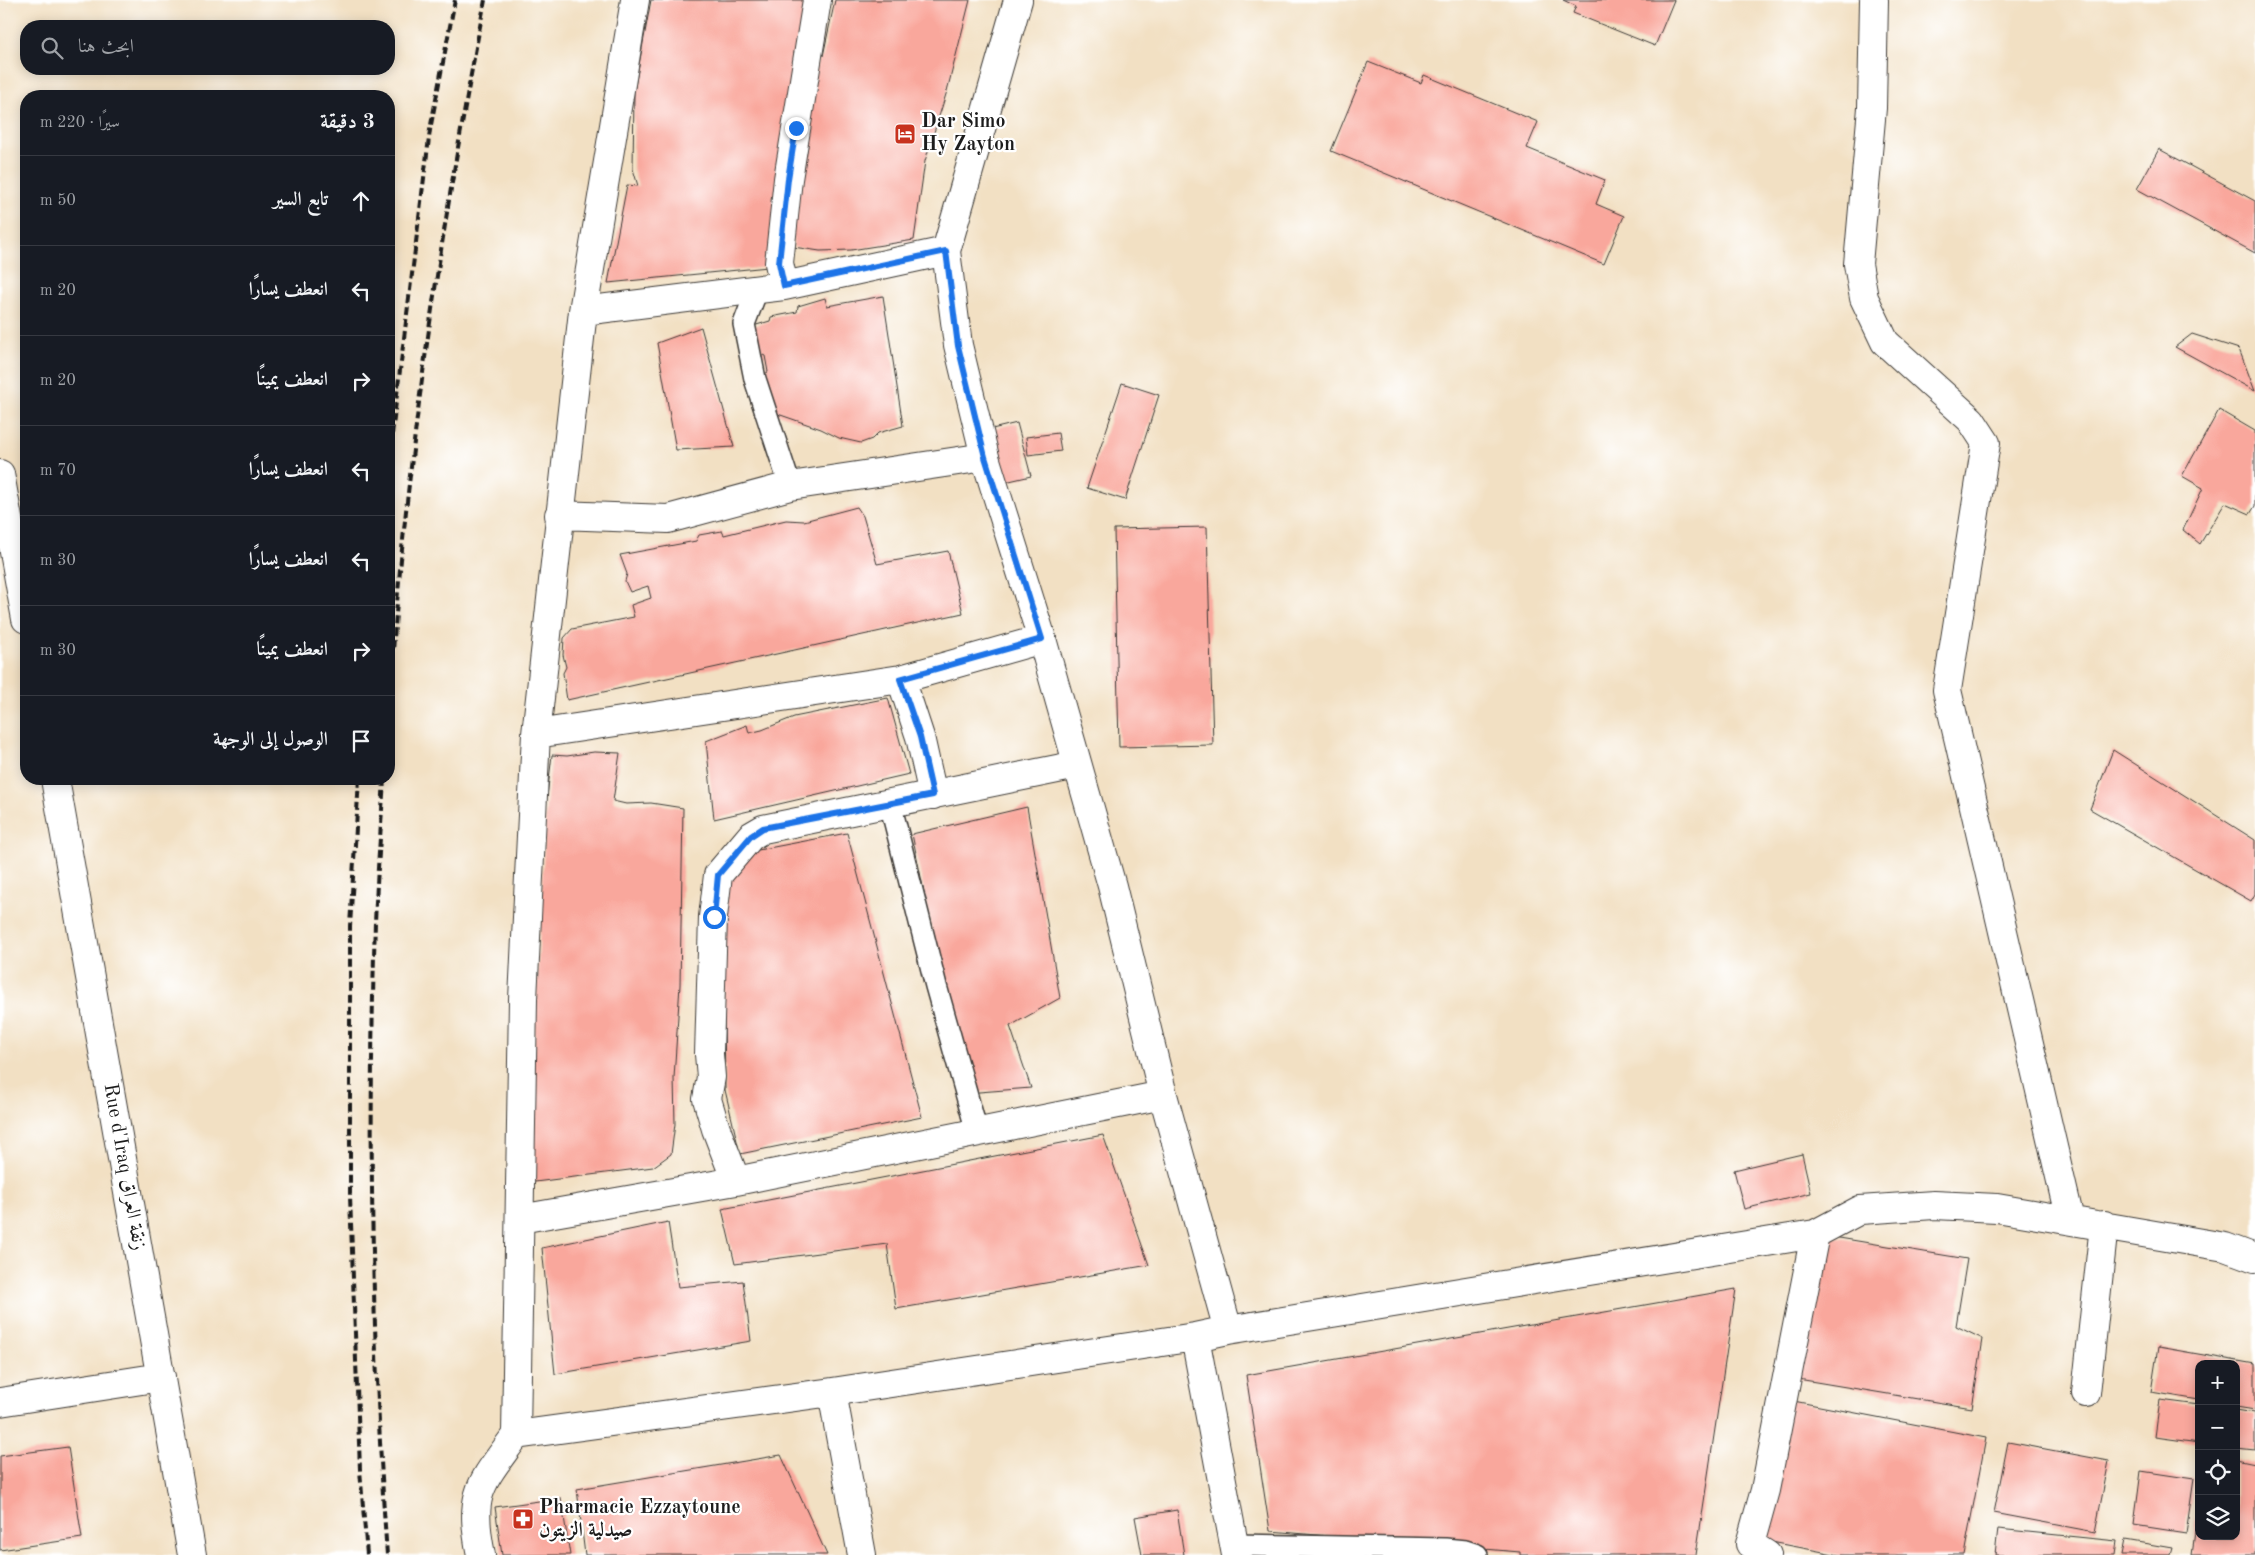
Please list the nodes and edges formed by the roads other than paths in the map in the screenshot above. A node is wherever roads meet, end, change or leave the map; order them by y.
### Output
1 (635, 0) edge
2 (817, 0) edge
3 (1018, 0) edge
4 (1874, 0) edge
5 (946, 251) junction
6 (784, 286) junction
7 (757, 290) junction
8 (583, 310) junction
9 (985, 457) junction
10 (0, 474) edge
11 (790, 486) junction
12 (559, 515) junction
13 (7, 550) edge
14 (20, 597) edge
15 (1042, 639) junction
16 (900, 679) junction
17 (536, 734) junction
18 (1078, 765) junction
19 (56, 785) edge
20 (933, 795) junction
21 (890, 803) junction
22 (1163, 1095) junction
23 (977, 1132) junction
24 (736, 1181) junction
25 (520, 1219) junction
26 (2070, 1220) junction
27 (2104, 1225) junction
28 (1815, 1234) junction
29 (2255, 1258) edge
30 (1228, 1330) junction
31 (1195, 1337) junction
32 (161, 1377) junction
33 (832, 1392) junction
34 (2086, 1393) dead end
35 (0, 1402) edge
36 (516, 1436) junction
37 (1235, 1550) edge
38 (1753, 1551) edge
39 (192, 1555) edge
40 (481, 1555) edge
41 (862, 1555) edge
42 (1478, 1555) edge

1 - 8 street
2 - 6 street
3 - 5 street
4 - 26 street
5 - 6 street
5 - 9 street
6 - 7 street
7 - 8 street
7 - 11 lane
8 - 12 street
9 - 11 street
9 - 15 street
10 - 13 street
11 - 12 street
12 - 17 street
13 - 14 street
15 - 16 street
15 - 18 street
16 - 17 street
16 - 20 street
17 - 25 street
18 - 20 street
18 - 22 street
19 - 32 street, Rue d'Iraq زنقة العراق
20 - 21 street
21 - 23 lane
21 - 24 street
22 - 23 street
22 - 30 street
23 - 24 street
24 - 25 street
25 - 36 street
26 - 27 street
26 - 28 street
27 - 29 street
27 - 34 street
28 - 30 street
28 - 38 street
30 - 31 street
31 - 33 street
31 - 37 street
32 - 35 street
32 - 39 street, Rue d'Iraq زنقة العراق
33 - 36 street
33 - 41 street
36 - 40 street
37 - 42 lane

